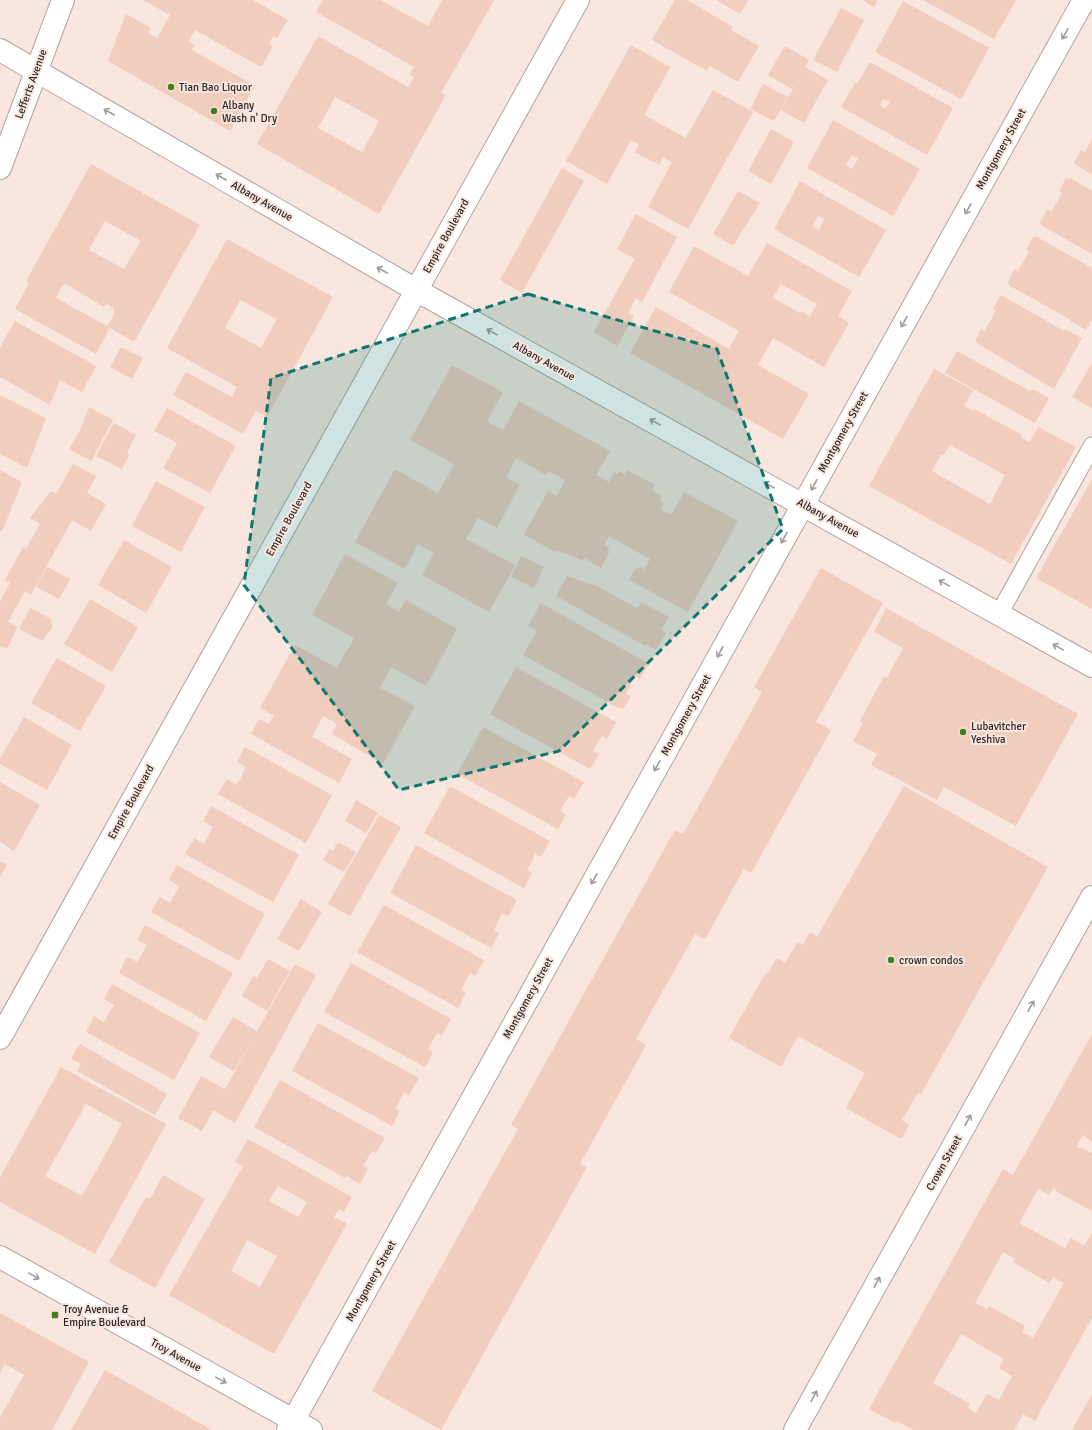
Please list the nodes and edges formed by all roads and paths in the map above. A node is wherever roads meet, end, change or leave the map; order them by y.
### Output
1 (63, 0) edge
2 (578, 0) edge
3 (1084, 0) edge
4 (0, 50) edge
5 (36, 70) junction
6 (0, 168) edge
7 (416, 290) junction
8 (1092, 446) edge
9 (803, 504) junction
10 (999, 614) junction
11 (1092, 666) edge
12 (1092, 897) edge
13 (0, 1038) edge
14 (0, 1257) edge
15 (297, 1427) edge
16 (795, 1430) edge

1 - 5 street, Lefferts Avenue
2 - 7 street, Empire Boulevard
3 -> 9 street, Montgomery Street
4 - 5 street, Albany Avenue
5 - 6 street, Lefferts Avenue
7 -> 5 street, Albany Avenue
9 -> 7 street, Albany Avenue
7 - 13 street, Empire Boulevard
8 - 10 lane
10 -> 9 street, Albany Avenue
9 -> 15 street, Montgomery Street
11 -> 10 street, Albany Avenue
16 -> 12 street, Crown Street
14 -> 15 street, Troy Avenue

